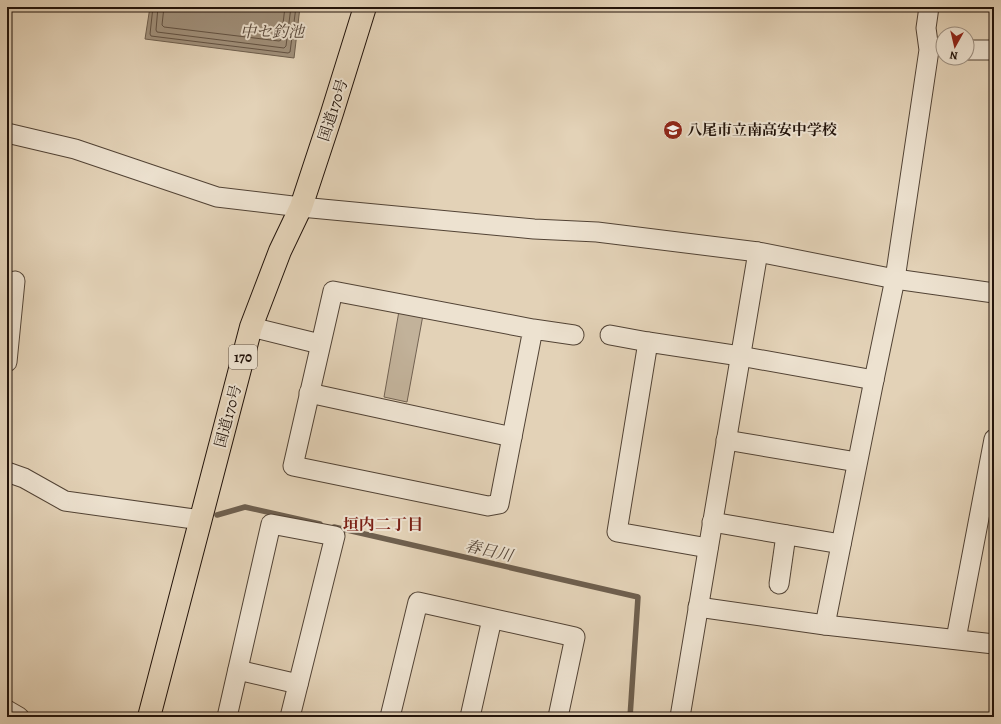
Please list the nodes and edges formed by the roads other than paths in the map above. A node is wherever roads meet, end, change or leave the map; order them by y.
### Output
1 (365, 7) edge
2 (929, 7) edge
3 (935, 48) edge
4 (975, 50) edge
5 (994, 50) edge
6 (935, 56) edge
7 (7, 133) edge
8 (300, 207) junction
9 (758, 252) junction
10 (895, 279) junction
11 (15, 281) dead end
12 (994, 293) edge
13 (994, 304) edge
14 (251, 327) junction
15 (534, 329) junction
16 (610, 334) dead end
17 (574, 335) dead end
18 (648, 342) junction
19 (320, 344) junction
20 (740, 356) junction
21 (7, 362) edge
22 (874, 380) junction
23 (309, 393) junction
24 (512, 437) junction
25 (994, 439) edge
26 (726, 440) junction
27 (857, 462) junction
28 (7, 472) edge
29 (201, 520) junction
30 (712, 522) junction
31 (786, 535) junction
32 (841, 544) junction
33 (708, 548) junction
34 (779, 584) dead end
35 (698, 607) junction
36 (492, 619) junction
37 (825, 625) junction
38 (956, 639) junction
39 (994, 644) edge
40 (238, 670) junction
41 (298, 684) junction
42 (7, 710) edge
43 (562, 716) edge
44 (19, 717) edge
45 (149, 717) edge
46 (227, 717) edge
47 (290, 717) edge
48 (390, 717) edge
49 (470, 717) edge
50 (680, 717) edge

1 - 8 highway, 国道170号 / 170
2 - 3 street
4 - 5 street
6 - 10 street
7 - 8 street
8 - 9 street
8 - 14 highway, 国道170号 / 170
9 - 10 street
9 - 20 street
10 - 12 street
10 - 13 street
10 - 22 street
11 - 21 street
14 - 19 street
14 - 29 highway, 国道170号 / 170
15 - 17 street
15 - 19 street
15 - 24 street
16 - 18 street
18 - 20 street
18 - 33 street
19 - 23 street
20 - 22 street
20 - 26 street
22 - 27 street
23 - 24 street
23 - 24 street
25 - 38 street
26 - 27 street
26 - 30 street
27 - 32 street
28 - 29 street
29 - 45 highway, 国道170号 / 170
30 - 31 street
30 - 33 street
31 - 32 street
31 - 34 street
32 - 37 street
33 - 35 street
35 - 37 street
35 - 50 street
36 - 43 street
36 - 48 street
36 - 49 street
37 - 38 street
38 - 39 street
40 - 41 street
40 - 41 street
40 - 46 street
41 - 47 street
42 - 44 street

